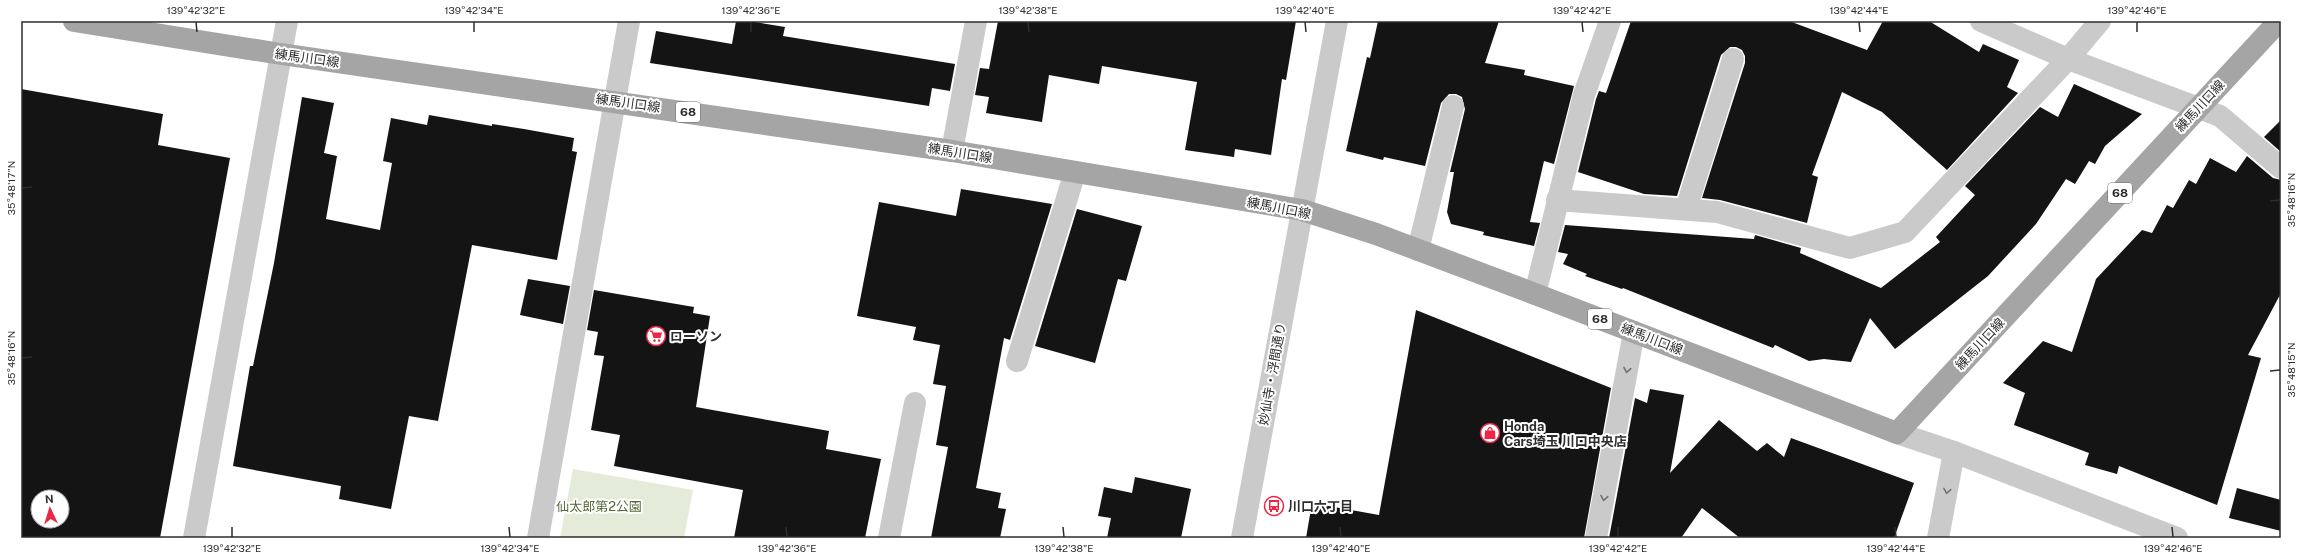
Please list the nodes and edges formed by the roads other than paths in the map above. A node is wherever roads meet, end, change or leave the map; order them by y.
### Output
1 (74, 21) edge
2 (287, 21) edge
3 (629, 21) edge
4 (976, 21) edge
5 (1337, 21) edge
6 (1610, 21) edge
7 (1981, 21) edge
8 (2100, 21) edge
9 (2279, 21) edge
10 (281, 54) junction
11 (1733, 59) dead end
12 (2068, 59) junction
13 (615, 101) junction
14 (1453, 106) dead end
15 (952, 151) junction
16 (2281, 168) edge
17 (1075, 172) junction
18 (1557, 200) junction
19 (1686, 209) junction
20 (1302, 210) junction
21 (1418, 250) junction
22 (1535, 294) junction
23 (1634, 332) junction
24 (1017, 361) dead end
25 (915, 403) dead end
26 (1897, 433) junction
27 (1954, 452) junction
28 (194, 538) edge
29 (538, 538) edge
30 (889, 538) edge
31 (1242, 538) edge
32 (1596, 538) edge
33 (1938, 538) edge
34 (2177, 538) edge

1 - 10 main road, 練馬川口線 / 68
2 - 10 street
3 - 13 street
4 - 15 street
5 - 20 street, 妙仙寺・浮間通り
6 - 18 street
7 - 12 street
8 - 12 street
9 - 26 main road, 練馬川口線 / 68, bridge
10 - 13 main road, 練馬川口線 / 68
10 - 28 street
11 - 19 street
12 - 16 street
12 - 19 street
13 - 15 main road, 練馬川口線 / 68
13 - 29 street
14 - 21 street
15 - 17 main road, 練馬川口線 / 68
17 - 20 main road, 練馬川口線 / 68
17 - 24 street
18 - 19 street
18 - 22 street
20 - 21 main road, 練馬川口線 / 68
20 - 31 street, 妙仙寺・浮間通り
21 - 22 main road, 練馬川口線 / 68
22 - 23 main road, 練馬川口線 / 68
23 - 26 main road, 練馬川口線 / 68
23 -> 32 street
25 - 30 street
26 - 27 street
27 -> 33 street
27 - 34 street

